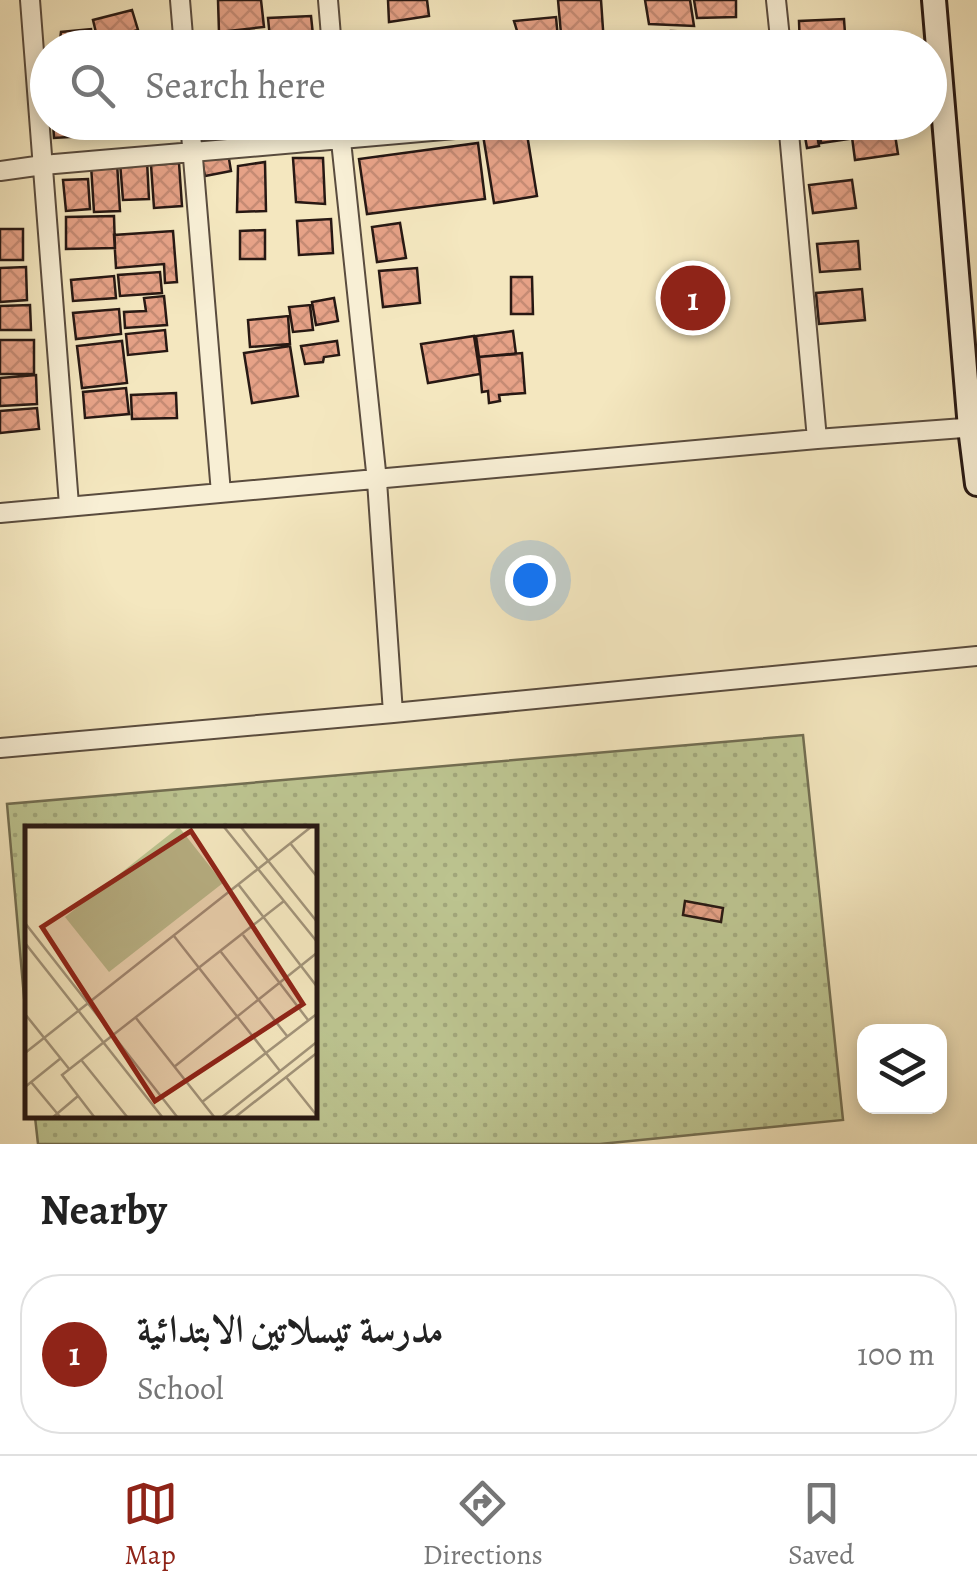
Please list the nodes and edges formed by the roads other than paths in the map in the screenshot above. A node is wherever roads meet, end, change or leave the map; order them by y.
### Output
1 (30, 0) edge
2 (180, 0) edge
3 (328, 0) edge
4 (776, 0) edge
5 (934, 0) edge
6 (32, 30) edge
7 (182, 30) edge
8 (330, 30) edge
9 (779, 30) edge
10 (937, 30) edge
11 (947, 139) edge
12 (40, 140) edge
13 (191, 140) edge
14 (277, 140) edge
15 (341, 140) edge
16 (790, 140) edge
17 (192, 152) junction
18 (42, 165) junction
19 (0, 171) edge
20 (974, 428) edge
21 (817, 439) junction
22 (378, 480) junction
23 (977, 484) edge
24 (222, 493) junction
25 (69, 505) junction
26 (0, 513) edge
27 (977, 656) edge
28 (394, 713) junction
29 (0, 748) edge

1 - 6 street
2 - 7 street
3 - 8 street
4 - 9 street
5 - 10 main road
11 - 20 main road
12 - 18 street
13 - 17 street
14 - 17 street
15 - 22 street
16 - 21 street
17 - 18 street
17 - 24 street
18 - 19 street
18 - 25 street
20 - 21 street
20 - 23 main road
21 - 22 street
22 - 24 street
22 - 28 street
24 - 25 street
25 - 26 street
27 - 28 street
28 - 29 street

